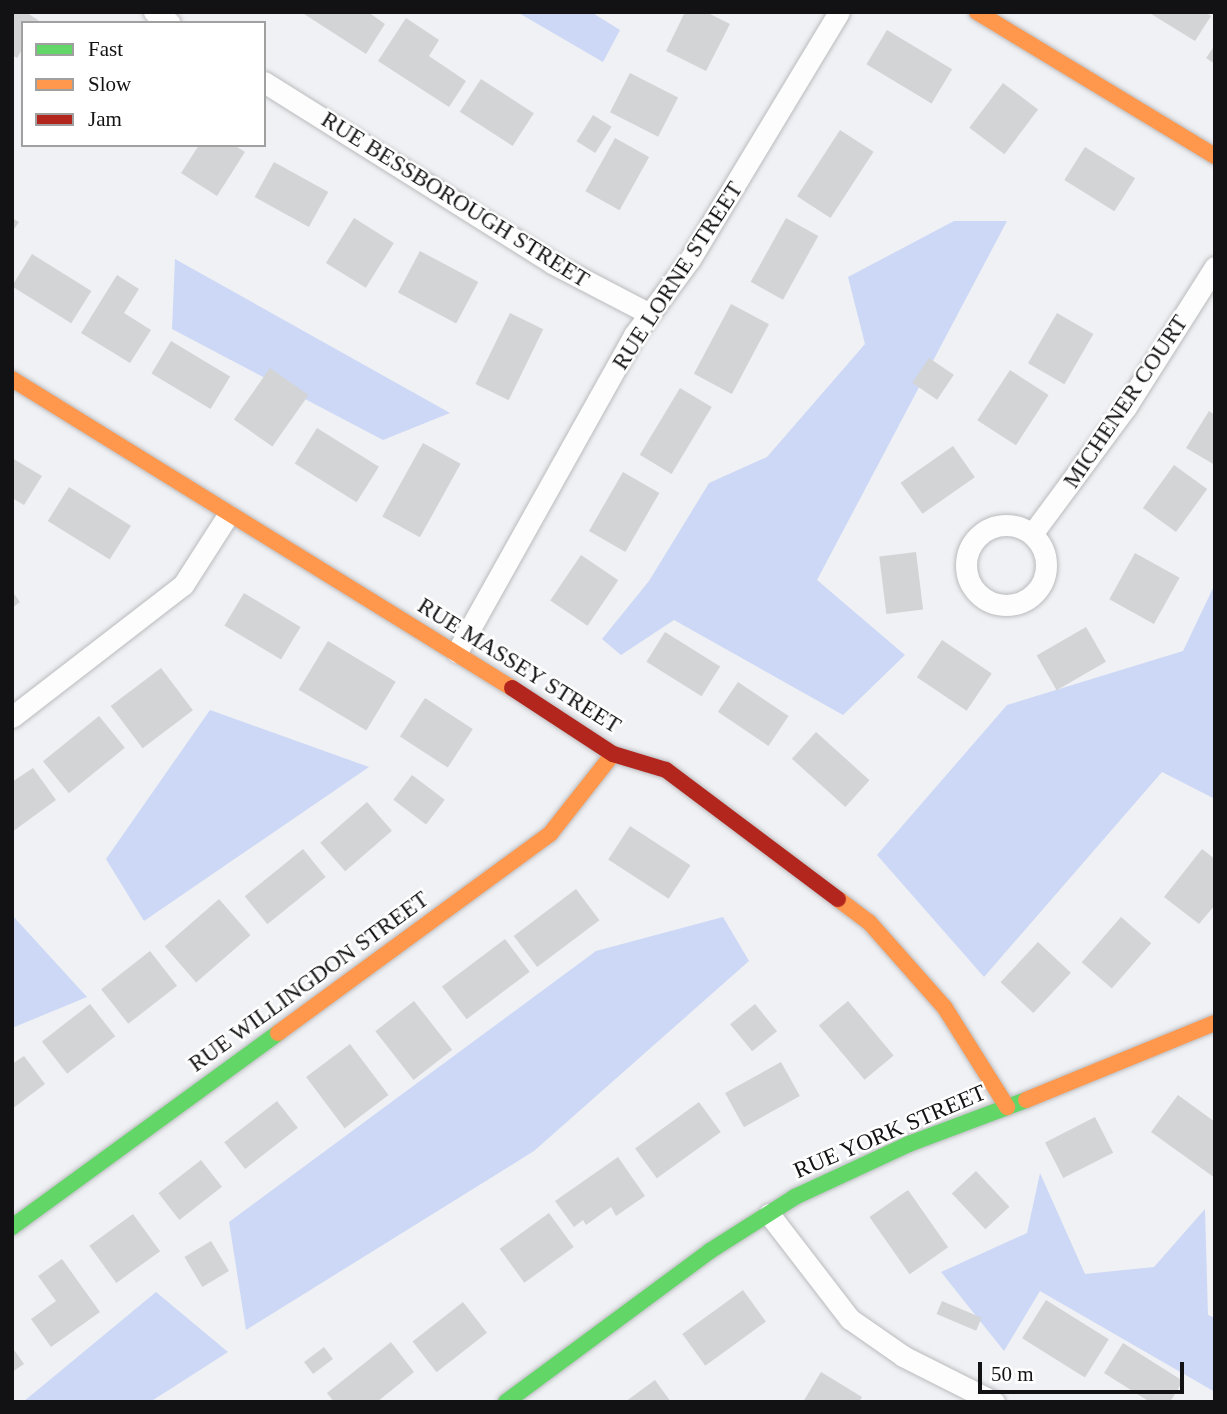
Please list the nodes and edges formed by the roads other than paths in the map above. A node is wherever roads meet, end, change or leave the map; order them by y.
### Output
1 (839, 12) edge
2 (977, 12) edge
3 (266, 83) edge
4 (1215, 156) edge
5 (1215, 267) edge
6 (648, 313) junction
7 (12, 379) edge
8 (228, 515) junction
9 (1032, 534) dead end
10 (457, 652) junction
11 (12, 717) edge
12 (612, 754) junction
13 (1215, 1023) edge
14 (1007, 1107) junction
15 (769, 1214) junction
16 (12, 1227) edge
17 (506, 1402) edge
18 (995, 1402) edge

1 - 6 street, RUE LORNE STREET
2 - 4 street
3 - 6 street, RUE BESSBOROUGH STREET
5 - 9 street, MICHENER COURT
6 - 10 street, RUE LORNE STREET
7 - 8 street, RUE MASSEY STREET
8 - 10 street, RUE MASSEY STREET
8 - 11 street
10 - 12 street, RUE MASSEY STREET
12 - 14 street, RUE MASSEY STREET
12 - 16 street, RUE WILLINGDON STREET
13 - 14 street, RUE YORK STREET
14 - 15 street, RUE YORK STREET
15 - 17 street, RUE YORK STREET
15 - 18 street

